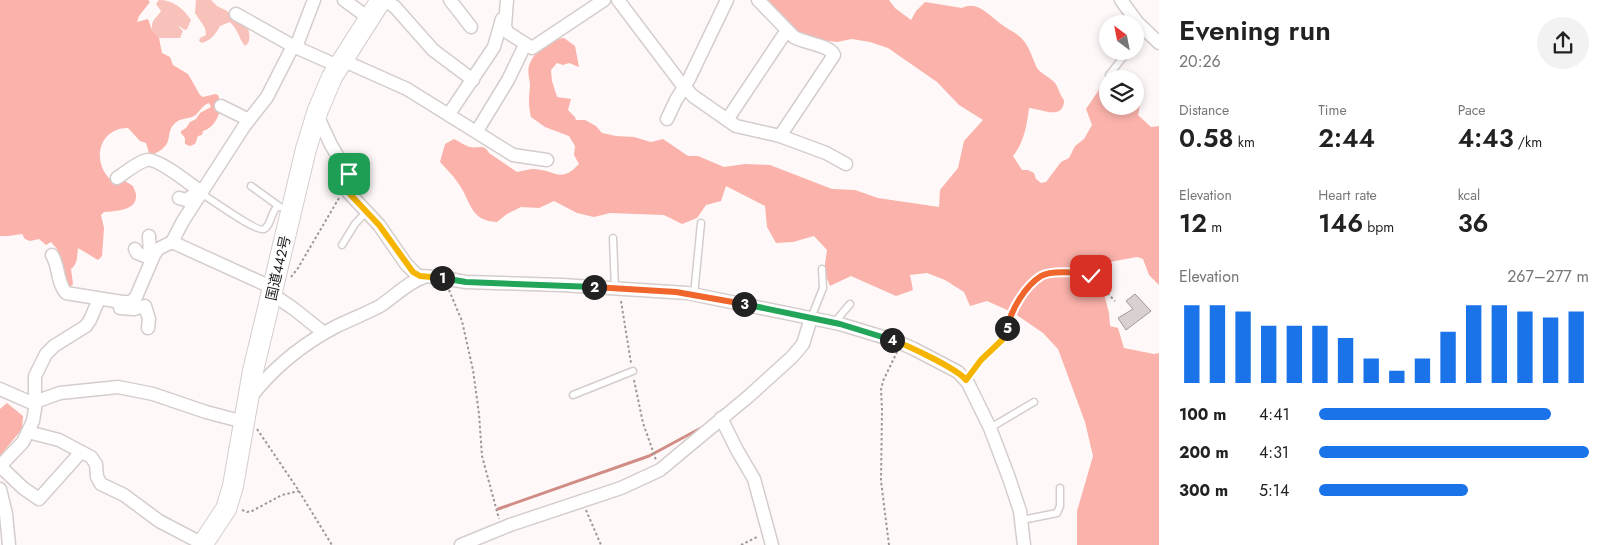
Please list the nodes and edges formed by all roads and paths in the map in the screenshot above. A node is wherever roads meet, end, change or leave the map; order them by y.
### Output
1 (314, 0) edge
2 (344, 0) edge
3 (383, 0) edge
4 (450, 0) edge
5 (604, 0) edge
6 (618, 0) edge
7 (727, 0) edge
8 (758, 0) edge
9 (1121, 0) edge
10 (507, 6) edge
11 (236, 14) dead end
12 (370, 19) junction
13 (471, 27) dead end
14 (786, 30) junction
15 (1145, 30) joint
16 (1159, 43) edge
17 (526, 45) junction
18 (294, 46) junction
19 (1121, 60) edge
20 (340, 63) junction
21 (1113, 70) edge
22 (473, 80) junction
23 (684, 87) junction
24 (221, 106) dead end
25 (449, 114) junction
26 (317, 115) junction
27 (667, 119) dead end
28 (248, 120) junction
29 (727, 120) junction
30 (476, 132) junction
31 (780, 136) junction
32 (546, 160) dead end
33 (846, 164) dead end
34 (116, 178) dead end
35 (251, 186) dead end
36 (346, 186) junction
37 (202, 191) junction
38 (179, 198) dead end
39 (285, 208) junction
40 (367, 211) junction
41 (701, 222) dead end
42 (149, 236) dead end
43 (613, 238) dead end
44 (172, 242) junction
45 (342, 245) dead end
46 (135, 249) dead end
47 (52, 255) dead end
48 (151, 258) junction
49 (822, 269) dead end
50 (291, 277) dead end
51 (424, 277) junction
52 (449, 279) junction
53 (617, 289) junction
54 (272, 291) junction
55 (694, 294) junction
56 (99, 299) junction
57 (113, 301) junction
58 (1114, 301) dead end
59 (850, 304) dead end
60 (811, 318) junction
61 (834, 323) junction
62 (148, 328) dead end
63 (324, 333) junction
64 (901, 343) junction
65 (633, 371) junction
66 (966, 380) junction
67 (0, 389) edge
68 (573, 395) dead end
69 (248, 401) junction
70 (1034, 402) dead end
71 (35, 403) junction
72 (721, 418) junction
73 (244, 422) junction
74 (990, 428) junction
75 (28, 432) junction
76 (81, 452) junction
77 (0, 466) edge
78 (660, 470) junction
79 (1060, 488) dead end
80 (0, 489) edge
81 (299, 491) junction
82 (582, 501) junction
83 (228, 504) junction
84 (1022, 520) junction
85 (501, 528) junction
86 (770, 539) edge
87 (203, 544) edge
88 (10, 545) edge
89 (332, 545) edge
90 (461, 545) edge
91 (601, 545) edge
92 (742, 545) edge
93 (889, 545) edge
94 (1024, 545) edge

1 - 18 street
2 - 12 street
3 - 12 highway, 国道442号
3 - 22 street
4 - 13 street
5 - 17 street
6 - 23 street
7 - 23 street
8 - 14 street
9 - 15 street
10 - 17 street
10 - 22 street
11 - 18 street
12 - 20 highway, 国道442号
14 - 29 street
14 - 31 street
15 - 16 street
17 - 30 street
18 - 20 street
18 - 28 street
19 - 21 lane
20 - 25 street
20 - 26 highway, 国道442号
22 - 25 street
23 - 27 street
23 - 29 street
24 - 28 street
25 - 30 street
26 - 36 street
26 - 39 highway, 国道442号
28 - 37 street
29 - 31 street
30 - 32 street
31 - 33 street
34 - 37 street
35 - 39 lane
36 - 40 street
36 - 50 path
37 - 38 street
37 - 39 lane
37 - 44 street
39 - 54 highway, 国道442号
40 - 45 lane
40 - 51 street
41 - 55 lane
42 - 48 street
43 - 53 lane
44 - 48 street
44 - 54 street
46 - 48 street
47 - 56 street
48 - 57 street
49 - 60 lane
51 - 52 street
51 - 63 street
52 - 53 street
52 - 85 path
53 - 55 street
53 - 65 path
54 - 63 street
54 - 69 highway, 国道442号
55 - 60 street
56 - 57 street
56 - 71 street
57 - 62 street
58 - 66 path
59 - 61 lane
60 - 61 street
60 - 72 street
61 - 64 street
63 - 69 street
64 - 66 street
64 - 93 path
65 - 68 lane
65 - 78 path
66 - 74 street
67 - 71 street
69 - 73 highway, 国道442号
70 - 74 lane
71 - 73 street
71 - 75 street
72 - 78 street
72 - 86 street
73 - 81 path
73 - 83 highway, 国道442号
74 - 84 street
75 - 76 street
75 - 77 street
76 - 77 street
76 - 87 street
78 - 82 street
79 - 84 lane
80 - 88 street
81 - 83 path
81 - 89 path
82 - 85 street
82 - 91 path
83 - 87 highway, 国道442号
84 - 94 street
85 - 90 street
86 - 92 path

